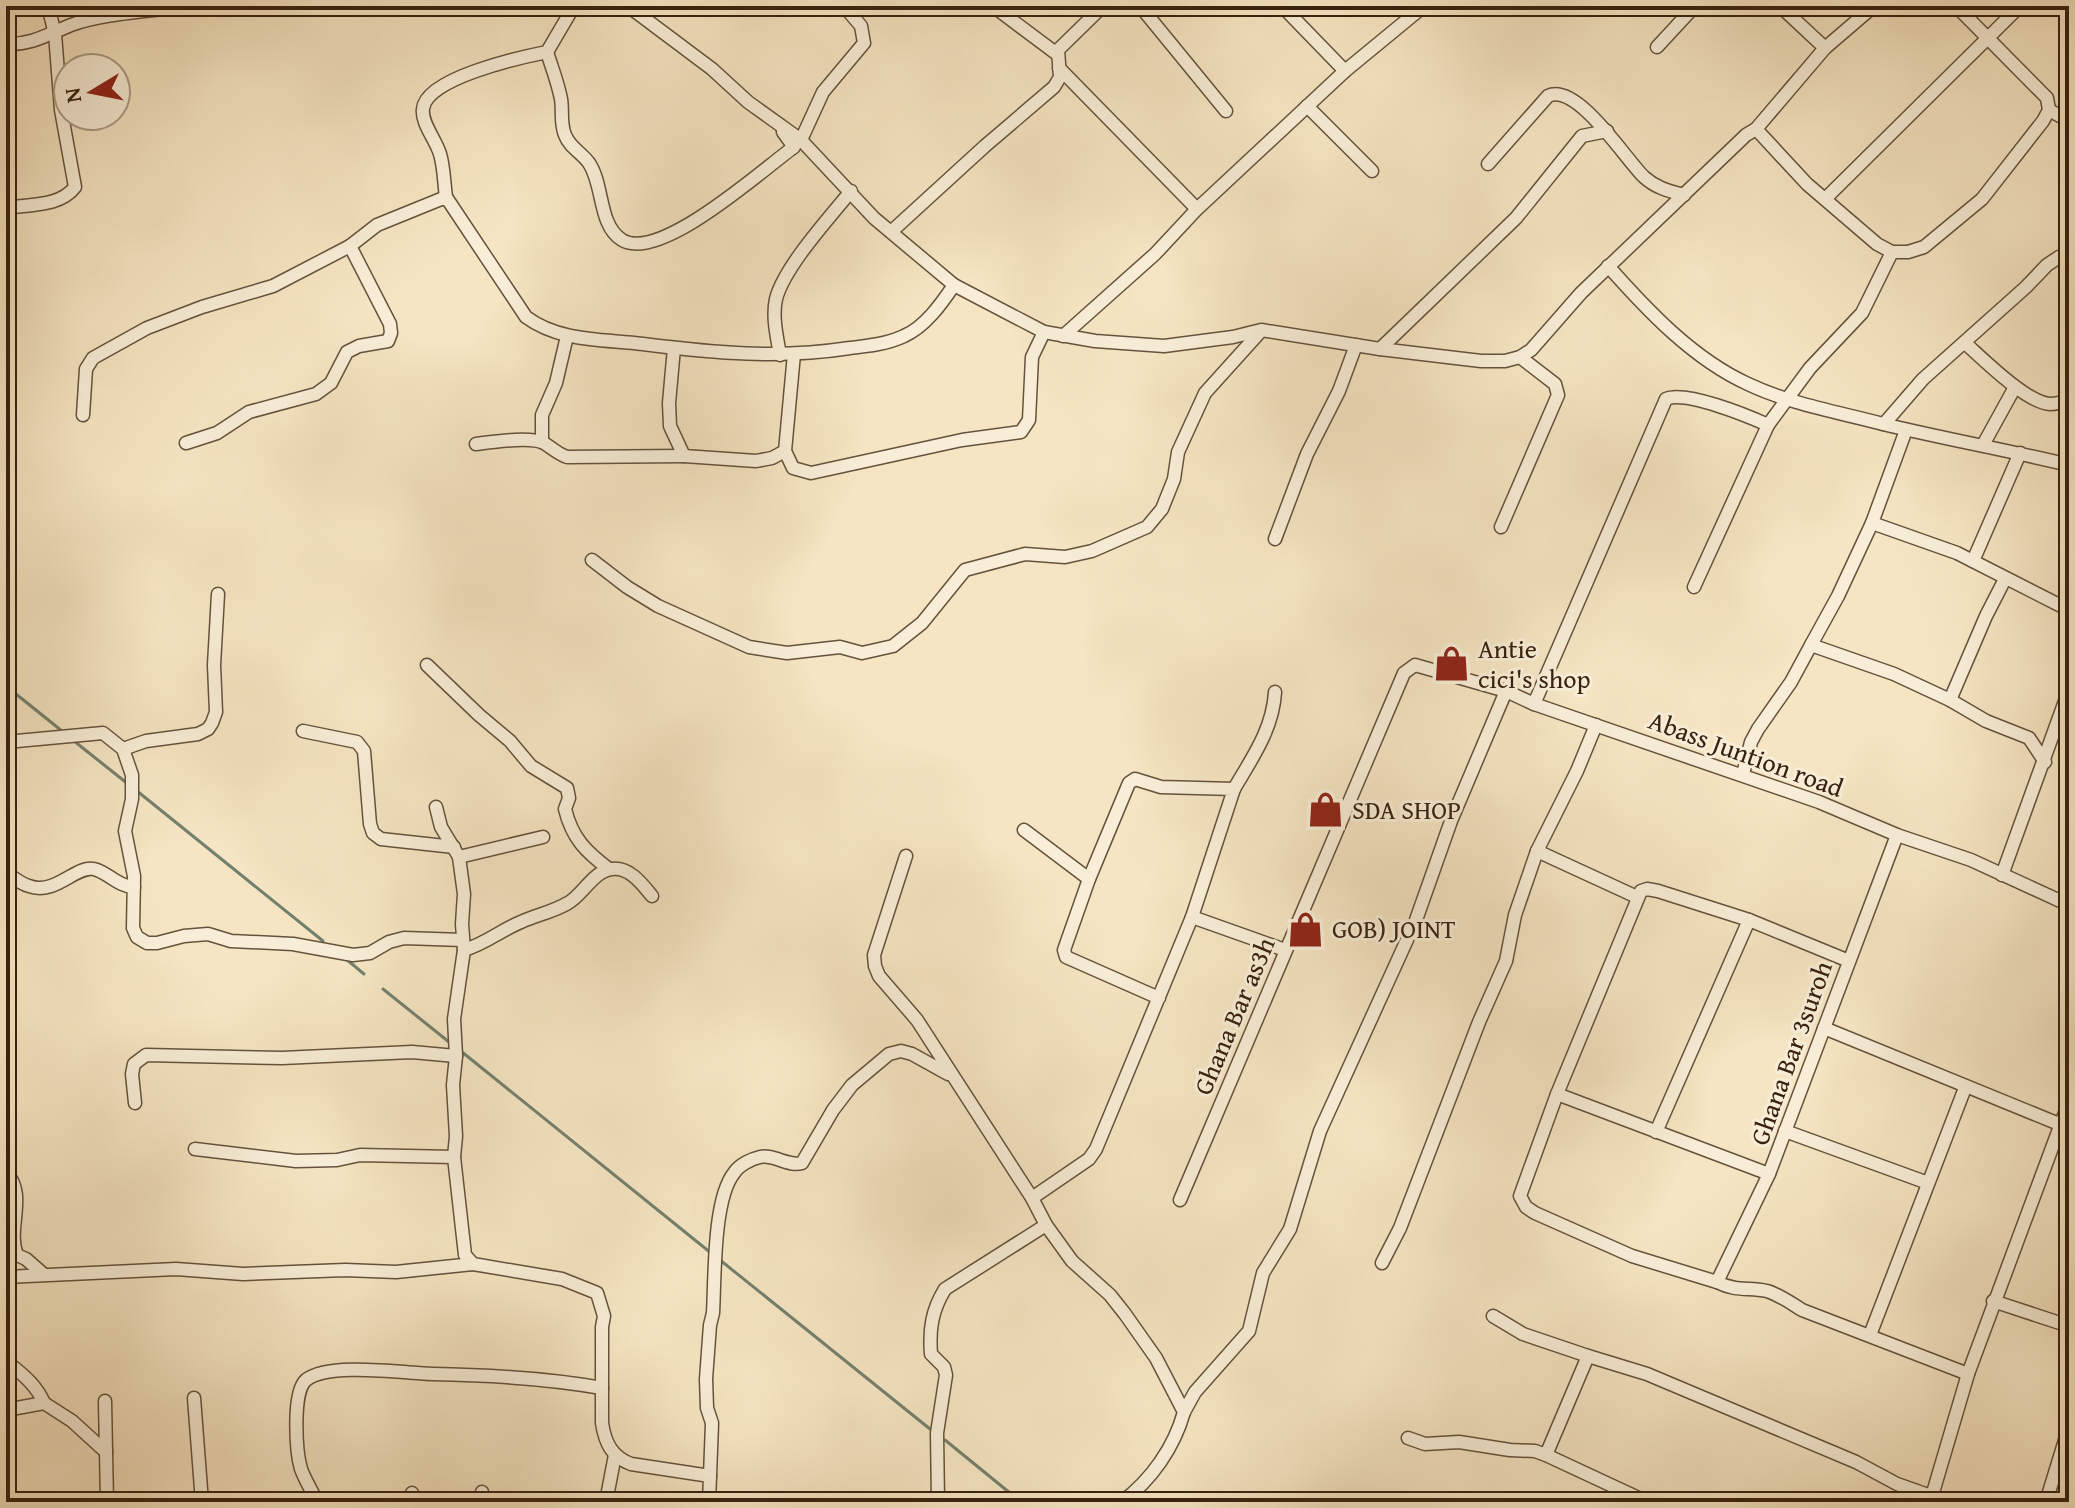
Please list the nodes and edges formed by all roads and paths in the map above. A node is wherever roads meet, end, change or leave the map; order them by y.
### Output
1 (48, 6) edge
2 (189, 6) edge
3 (574, 6) edge
4 (628, 6) edge
5 (844, 6) edge
6 (993, 6) edge
7 (1103, 6) edge
8 (1140, 6) edge
9 (1282, 6) edge
10 (1424, 6) edge
11 (1695, 6) edge
12 (1780, 6) edge
13 (1874, 6) edge
14 (1956, 6) edge
15 (2020, 6) edge
16 (55, 34) junction
17 (1987, 39) junction
18 (6, 44) edge
19 (1657, 47) dead end
20 (1825, 48) junction
21 (547, 52) junction
22 (1057, 54) junction
23 (1059, 68) junction
24 (1345, 71) junction
25 (1307, 106) junction
26 (2049, 110) junction
27 (1226, 111) dead end
28 (764, 113) junction
29 (2069, 121) edge
30 (1756, 129) junction
31 (1607, 131) junction
32 (801, 140) junction
33 (1488, 164) dead end
34 (1372, 171) dead end
35 (851, 191) junction
36 (1684, 195) junction
37 (446, 197) junction
38 (1826, 198) junction
39 (6, 208) edge
40 (1197, 209) junction
41 (892, 231) junction
42 (350, 246) junction
43 (1892, 252) junction
44 (2069, 256) edge
45 (1608, 266) junction
46 (954, 285) junction
47 (1261, 330) junction
48 (1044, 332) junction
49 (567, 336) junction
50 (1063, 336) junction
51 (1965, 343) junction
52 (1356, 345) junction
53 (674, 348) junction
54 (1380, 349) junction
55 (794, 354) junction
56 (780, 355) junction
57 (1520, 357) junction
58 (2015, 387) junction
59 (1785, 398) junction
60 (2069, 399) edge
61 (83, 415) dead end
62 (1884, 424) junction
63 (1768, 425) junction
64 (1906, 430) junction
65 (542, 442) junction
66 (186, 443) dead end
67 (476, 444) dead end
68 (1983, 445) junction
69 (785, 451) junction
70 (2020, 453) junction
71 (684, 456) junction
72 (2069, 465) edge
73 (1872, 523) junction
74 (1501, 527) dead end
75 (1275, 539) dead end
76 (592, 560) dead end
77 (1973, 561) junction
78 (2005, 579) junction
79 (1694, 587) dead end
80 (218, 594) dead end
81 (2069, 610) edge
82 (1811, 645) junction
83 (427, 665) dead end
84 (1404, 673) joint
85 (2069, 690) edge
86 (1506, 691) junction
87 (1275, 692) dead end
88 (1950, 700) junction
89 (1534, 704) junction
90 (1596, 725) junction
91 (303, 731) dead end
92 (2054, 731) junction
93 (2069, 736) edge
94 (6, 742) edge
95 (123, 749) junction
96 (2045, 762) junction
97 (1743, 774) junction
98 (1234, 789) junction
99 (436, 807) dead end
100 (1024, 830) dead end
101 (1897, 835) junction
102 (543, 837) dead end
103 (1537, 851) junction
104 (456, 852) junction
105 (906, 856) dead end
106 (609, 869) junction
107 (7, 873) edge
108 (2002, 875) junction
109 (1089, 879) junction
110 (134, 887) junction
111 (652, 896) dead end
112 (1637, 897) junction
113 (2069, 905) edge
114 (1192, 917) junction
115 (1749, 920) junction
116 (464, 945) junction
117 (1285, 950) junction
118 (1849, 961) junction
119 (1159, 998) junction
120 (1824, 1028) junction
121 (456, 1056) junction
122 (951, 1076) junction
123 (1965, 1088) junction
124 (1557, 1094) junction
125 (135, 1103) dead end
126 (2068, 1105) edge
127 (2059, 1124) junction
128 (1785, 1131) junction
129 (1656, 1132) junction
130 (195, 1149) dead end
131 (454, 1157) junction
132 (6, 1172) edge
133 (1769, 1174) junction
134 (1928, 1183) junction
135 (1032, 1198) junction
136 (1180, 1200) dead end
137 (1046, 1225) junction
138 (17, 1255) junction
139 (1382, 1263) dead end
140 (473, 1264) junction
141 (42, 1273) junction
142 (12, 1276) edge
143 (1717, 1282) junction
144 (1993, 1301) junction
145 (1493, 1316) dead end
146 (2069, 1326) edge
147 (1870, 1335) junction
148 (1588, 1356) junction
149 (6, 1361) edge
150 (1968, 1374) junction
151 (602, 1388) junction
152 (194, 1398) dead end
153 (105, 1401) dead end
154 (44, 1403) junction
155 (6, 1410) edge
156 (1184, 1412) junction
157 (2069, 1427) edge
158 (1408, 1438) dead end
159 (106, 1452) junction
160 (615, 1455) junction
161 (1546, 1455) junction
162 (710, 1476) junction
163 (1932, 1496) junction
164 (107, 1502) edge
165 (202, 1502) edge
166 (317, 1502) edge
167 (606, 1502) edge
168 (709, 1502) edge
169 (938, 1502) edge
170 (1122, 1502) edge
171 (1647, 1502) edge
172 (1948, 1502) edge
173 (2046, 1502) edge

1 - 16 street
2 - 16 street
3 - 21 street
4 - 28 street
5 - 32 street
6 - 22 street
7 - 22 street
8 - 27 street
9 - 24 street
10 - 24 street
11 - 19 street
12 - 20 street
13 - 20 street
14 - 17 street
15 - 17 street
16 - 18 street
16 - 39 street
17 - 26 street
17 - 38 street
20 - 30 street
21 - 28 street
21 - 37 street
22 - 23 street
23 - 40 street
23 - 41 street
24 - 25 street
25 - 34 street
25 - 40 street
26 - 29 street
26 - 43 street
28 - 32 street
30 - 36 street
30 - 38 street
31 - 33 street
31 - 36 street
31 - 54 street
32 - 35 street
35 - 41 street
35 - 56 street
36 - 45 street
37 - 42 street
37 - 49 street
38 - 43 street
40 - 50 street
41 - 46 street
42 - 61 street
42 - 66 street
43 - 59 street
44 - 51 street
45 - 57 street
45 - 59 street
46 - 48 street
46 - 55 street
47 - 50 street
47 - 52 street
47 - 76 street
48 - 50 street
48 - 69 street
49 - 53 street
49 - 65 street
51 - 58 street
51 - 62 street
52 - 54 street
52 - 75 street
53 - 56 street
53 - 71 street
54 - 57 street
55 - 56 street
55 - 69 street
57 - 74 street
58 - 60 street
58 - 68 street
59 - 62 street
59 - 63 street
62 - 64 street
63 - 79 street
63 - 89 street
64 - 68 street
64 - 73 street
65 - 67 street
65 - 71 street
68 - 70 street
69 - 71 street
70 - 72 street
70 - 77 street
73 - 77 street
73 - 82 street
77 - 78 street
78 - 81 street
78 - 88 street
80 - 95 street
82 - 88 street
82 - 97 street
83 - 106 street
84 - 86 street, Abass Juntion road
84 - 117 street, Ghana Bar as3h
85 - 92 street
86 - 89 street, Abass Juntion road
86 - 156 street
87 - 98 street
88 - 96 street
89 - 90 street, Abass Juntion road
90 - 97 street, Abass Juntion road
90 - 103 street
91 - 104 street
92 - 93 street
92 - 96 street
94 - 95 street
95 - 110 street
96 - 108 street
97 - 101 street, Abass Juntion road
98 - 109 street
98 - 114 street
99 - 104 street
100 - 109 street
101 - 108 street, Abass Juntion road
101 - 118 street, Ghana Bar 3suroh
102 - 104 street
103 - 112 street
103 - 139 street
104 - 116 street
105 - 122 street
106 - 111 street
106 - 116 street
107 - 110 street
108 - 113 street, Abass Juntion road
109 - 119 street
110 - 116 street
112 - 115 street
112 - 124 street
114 - 117 street
114 - 119 street
115 - 118 street
115 - 129 street
116 - 121 street
117 - 136 street, Ghana Bar as3h
118 - 120 street, Ghana Bar 3suroh
119 - 135 street
120 - 123 street
120 - 128 street, Ghana Bar 3suroh
121 - 125 street
121 - 131 street
122 - 135 street
122 - 162 street
123 - 127 street
123 - 134 street
124 - 129 street
124 - 143 street
126 - 127 street
127 - 144 street
128 - 133 street, Ghana Bar 3suroh
128 - 134 street
129 - 133 street
130 - 131 street
131 - 140 street
132 - 138 street
133 - 143 street, Ghana Bar 3suroh
134 - 147 street
135 - 137 street
137 - 156 street
137 - 169 street
138 - 141 street
138 - 142 street
140 - 141 street
140 - 151 street
141 - 142 street
143 - 147 street
144 - 146 street
144 - 150 street
145 - 148 street
147 - 150 street
148 - 161 street
148 - 163 street
149 - 154 street
150 - 163 street
151 - 160 street
151 - 166 street
152 - 165 street
153 - 159 street
154 - 155 street
154 - 159 street
156 - 170 street
157 - 173 street
158 - 161 street
159 - 164 street
160 - 162 street
160 - 167 street
161 - 171 street
162 - 168 street
163 - 172 street

